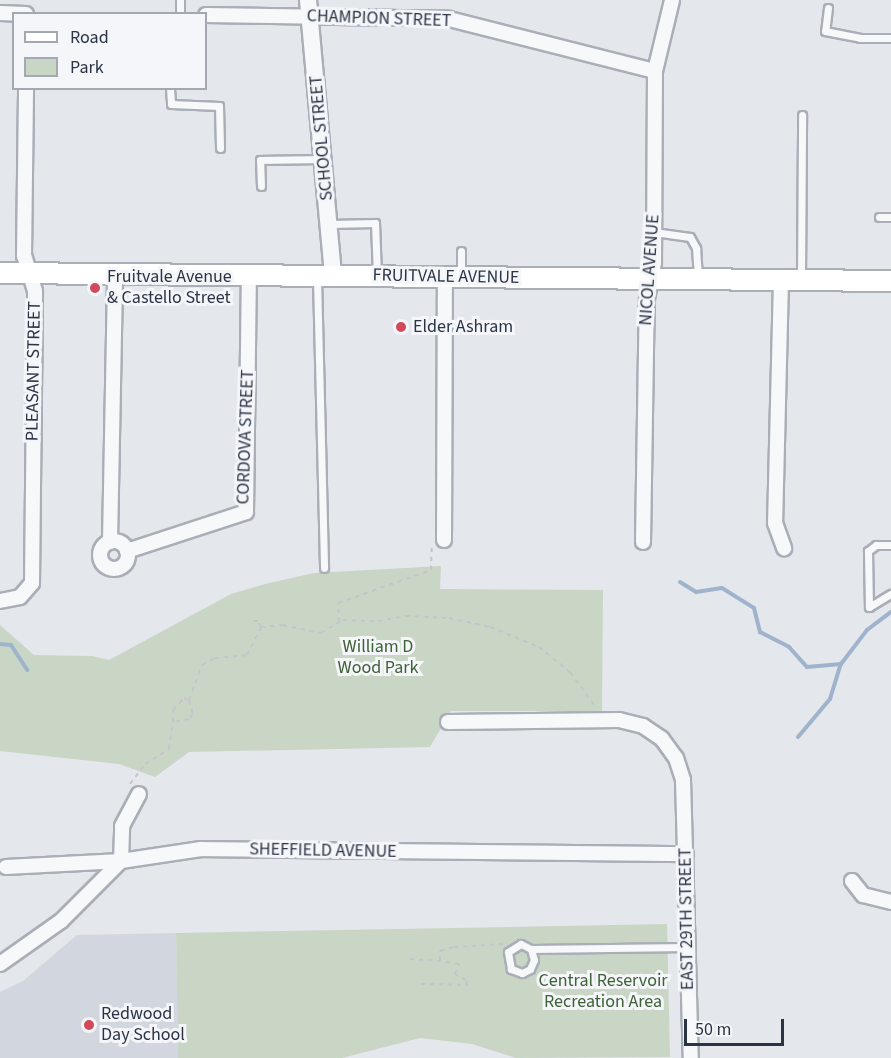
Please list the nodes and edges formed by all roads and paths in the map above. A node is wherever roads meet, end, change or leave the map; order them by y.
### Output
1 (672, 0) edge
2 (310, 8) edge
3 (828, 8) dead end
4 (207, 15) edge
5 (891, 38) edge
6 (655, 71) junction
7 (26, 90) edge
8 (170, 90) edge
9 (802, 115) dead end
10 (219, 148) dead end
11 (324, 159) junction
12 (261, 186) dead end
13 (891, 216) edge
14 (879, 217) dead end
15 (329, 224) junction
16 (654, 232) junction
17 (461, 251) dead end
18 (0, 273) edge
19 (29, 273) junction
20 (115, 274) junction
21 (249, 275) junction
22 (325, 275) junction
23 (377, 276) junction
24 (453, 277) junction
25 (651, 279) junction
26 (698, 279) junction
27 (781, 280) junction
28 (801, 280) junction
29 (891, 281) edge
30 (444, 540) joint
31 (110, 542) junction
32 (644, 542) dead end
33 (891, 545) edge
34 (784, 548) dead end
35 (127, 551) junction
36 (324, 568) dead end
37 (891, 594) edge
38 (0, 601) edge
39 (249, 621) dead end
40 (339, 622) junction
41 (261, 627) junction
42 (189, 700) junction
43 (596, 721) junction
44 (173, 722) junction
45 (448, 722) dead end
46 (134, 790) joint
47 (686, 854) junction
48 (122, 861) junction
49 (6, 867) dead end
50 (852, 881) dead end
51 (891, 902) edge
52 (516, 945) junction
53 (688, 947) junction
54 (531, 949) junction
55 (410, 959) dead end
56 (440, 961) junction
57 (0, 964) edge
58 (422, 984) dead end
59 (691, 1058) edge

1 - 6 street, NICOL AVENUE
2 - 4 street, CHAMPION STREET
2 - 6 street, CHAMPION STREET
2 - 11 street, SCHOOL STREET
3 - 5 lane
6 - 16 street, NICOL AVENUE
7 - 19 street, PLEASANT STREET
8 - 10 lane
9 - 28 lane
11 - 12 lane
11 - 15 street, SCHOOL STREET
13 - 14 lane
15 - 22 street, SCHOOL STREET
15 - 23 lane
16 - 25 street, NICOL AVENUE
16 - 26 lane
17 - 24 lane
18 - 19 main road, FRUITVALE AVENUE
19 - 20 main road, FRUITVALE AVENUE
19 - 38 street, PLEASANT STREET
20 - 21 main road, FRUITVALE AVENUE
20 - 31 street
21 - 22 main road, FRUITVALE AVENUE
21 - 35 street, CORDOVA STREET
22 - 23 main road, FRUITVALE AVENUE
22 - 36 lane
23 - 24 main road, FRUITVALE AVENUE
24 - 25 main road, FRUITVALE AVENUE
24 - 30 street
25 - 26 main road, FRUITVALE AVENUE
25 - 32 street, NICOL AVENUE
26 - 27 main road, FRUITVALE AVENUE
27 - 28 main road, FRUITVALE AVENUE
27 - 34 street
28 - 29 main road, FRUITVALE AVENUE
30 - 40 path
31 - 35 street
31 - 35 street
33 - 37 lane
39 - 41 path
40 - 41 path
40 - 43 path
41 - 42 path
42 - 44 path
42 - 44 path
43 - 45 street, EAST 29TH STREET
43 - 47 street, EAST 29TH STREET
44 - 46 path
46 - 48 street
47 - 48 street, SHEFFIELD AVENUE
47 - 53 street, EAST 29TH STREET
48 - 49 street, SHEFFIELD AVENUE
48 - 57 street
50 - 51 street
52 - 54 lane
52 - 54 lane
52 - 56 path
53 - 54 lane
53 - 59 street, EAST 29TH STREET
55 - 56 path
56 - 58 path

